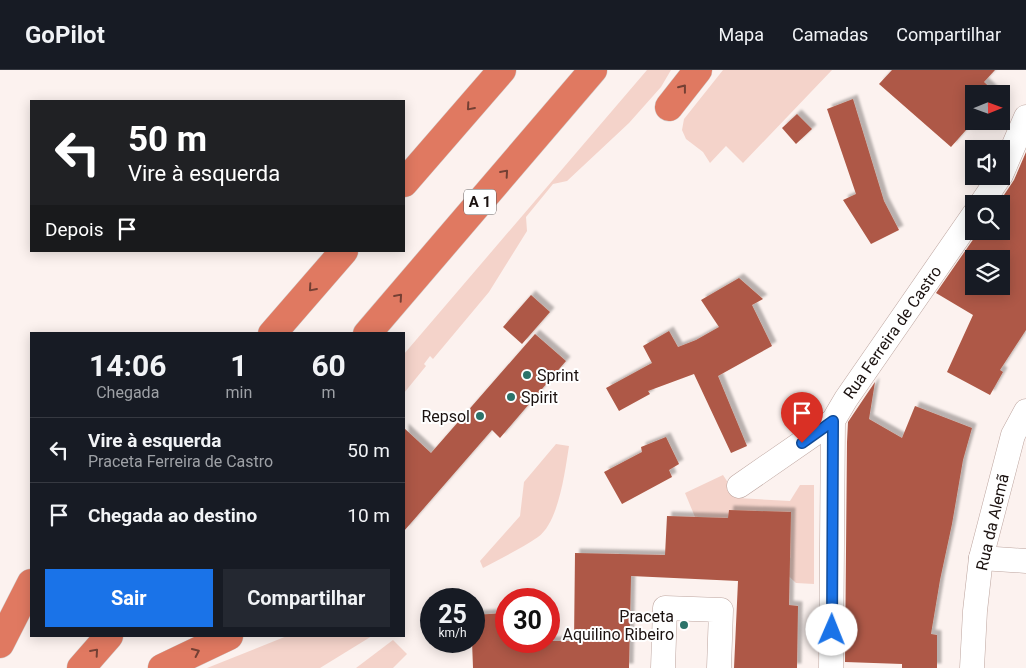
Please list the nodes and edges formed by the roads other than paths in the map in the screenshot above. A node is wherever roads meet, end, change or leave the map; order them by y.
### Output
1 (502, 70) edge
2 (593, 70) edge
3 (698, 70) edge
4 (669, 107) dead end
5 (1026, 116) edge
6 (1010, 154) edge
7 (405, 182) edge
8 (965, 227) edge
9 (343, 252) edge
10 (274, 332) edge
11 (369, 332) edge
12 (1026, 411) edge
13 (833, 421) junction
14 (739, 486) dead end
15 (981, 558) junction
16 (1026, 561) edge
17 (30, 585) edge
18 (30, 612) edge
19 (108, 637) edge
20 (227, 637) edge
21 (0, 645) edge
22 (82, 668) edge
23 (162, 668) edge
24 (663, 668) edge
25 (719, 668) edge
26 (831, 668) edge
27 (972, 668) edge

1 -> 7 highway
11 -> 2 highway, A 1
4 -> 3 highway
5 - 6 street
8 - 13 street, Rua Ferreira de Castro
9 -> 10 highway
12 - 15 street, Rua da Alemã
13 - 14 street
13 - 26 street
15 - 16 street
15 - 27 street, Rua da Alemã
17 - 21 highway
18 - 21 highway
22 -> 19 highway
23 -> 20 highway
24 - 25 street

